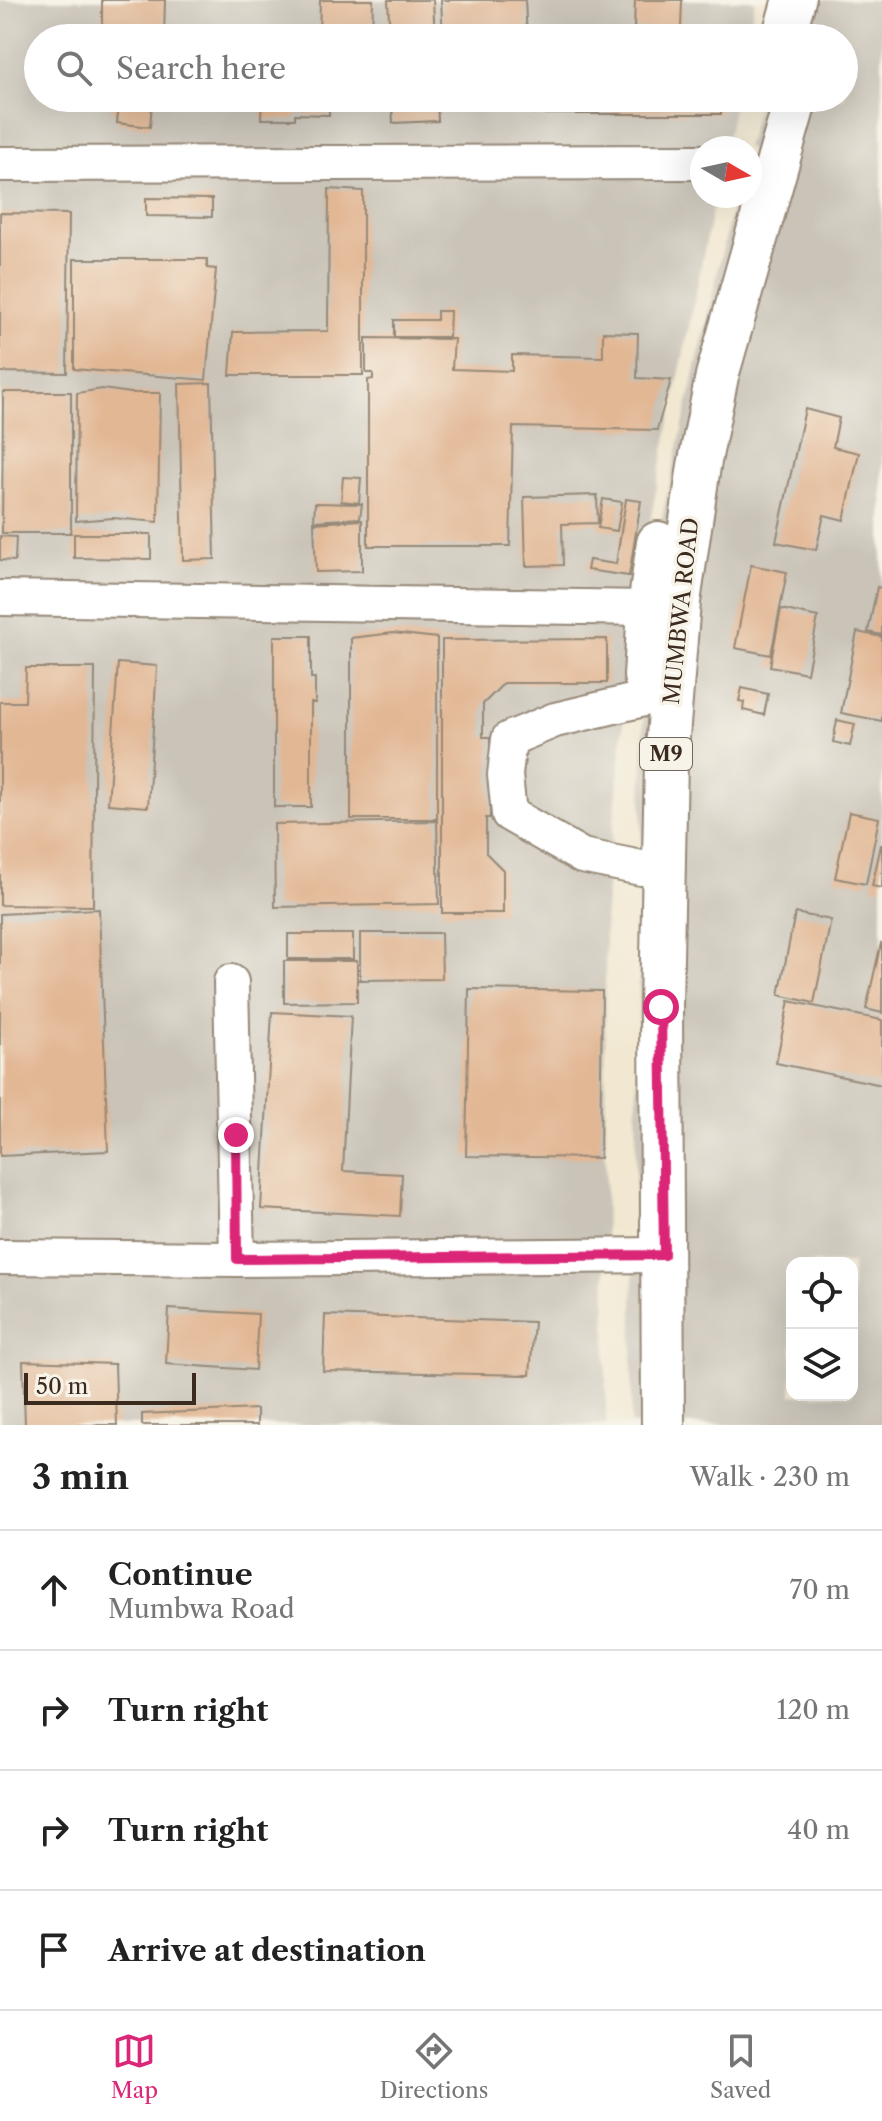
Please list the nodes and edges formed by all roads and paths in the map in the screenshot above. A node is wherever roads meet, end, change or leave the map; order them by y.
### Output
1 (794, 0) edge
2 (822, 0) edge
3 (787, 24) edge
4 (816, 24) edge
5 (764, 112) edge
6 (788, 112) edge
7 (762, 136) edge
8 (762, 156) edge
9 (690, 162) edge
10 (0, 164) edge
11 (736, 208) edge
12 (750, 208) edge
13 (0, 598) edge
14 (649, 608) junction
15 (644, 699) junction
16 (652, 761) junction
17 (641, 868) junction
18 (231, 982) dead end
19 (650, 1254) junction
20 (0, 1257) edge
21 (237, 1259) junction
22 (634, 1425) edge
23 (663, 1425) edge

1 - 3 main road
2 - 4 main road
5 - 7 main road, MUMBWA ROAD / M9
6 - 8 main road, MUMBWA ROAD / M9
9 - 10 street
11 - 14 main road, MUMBWA ROAD / M9
12 - 16 main road, MUMBWA ROAD / M9
13 - 14 street
14 - 15 main road, MUMBWA ROAD / M9
15 - 16 main road, MUMBWA ROAD / M9
15 - 17 street
16 - 17 main road, MUMBWA ROAD / M9
16 - 19 main road, MUMBWA ROAD / M9
17 - 19 main road, MUMBWA ROAD / M9
18 - 21 street
19 - 21 street
19 - 22 main road, MUMBWA ROAD / M9
19 - 23 main road, MUMBWA ROAD / M9
20 - 21 street

